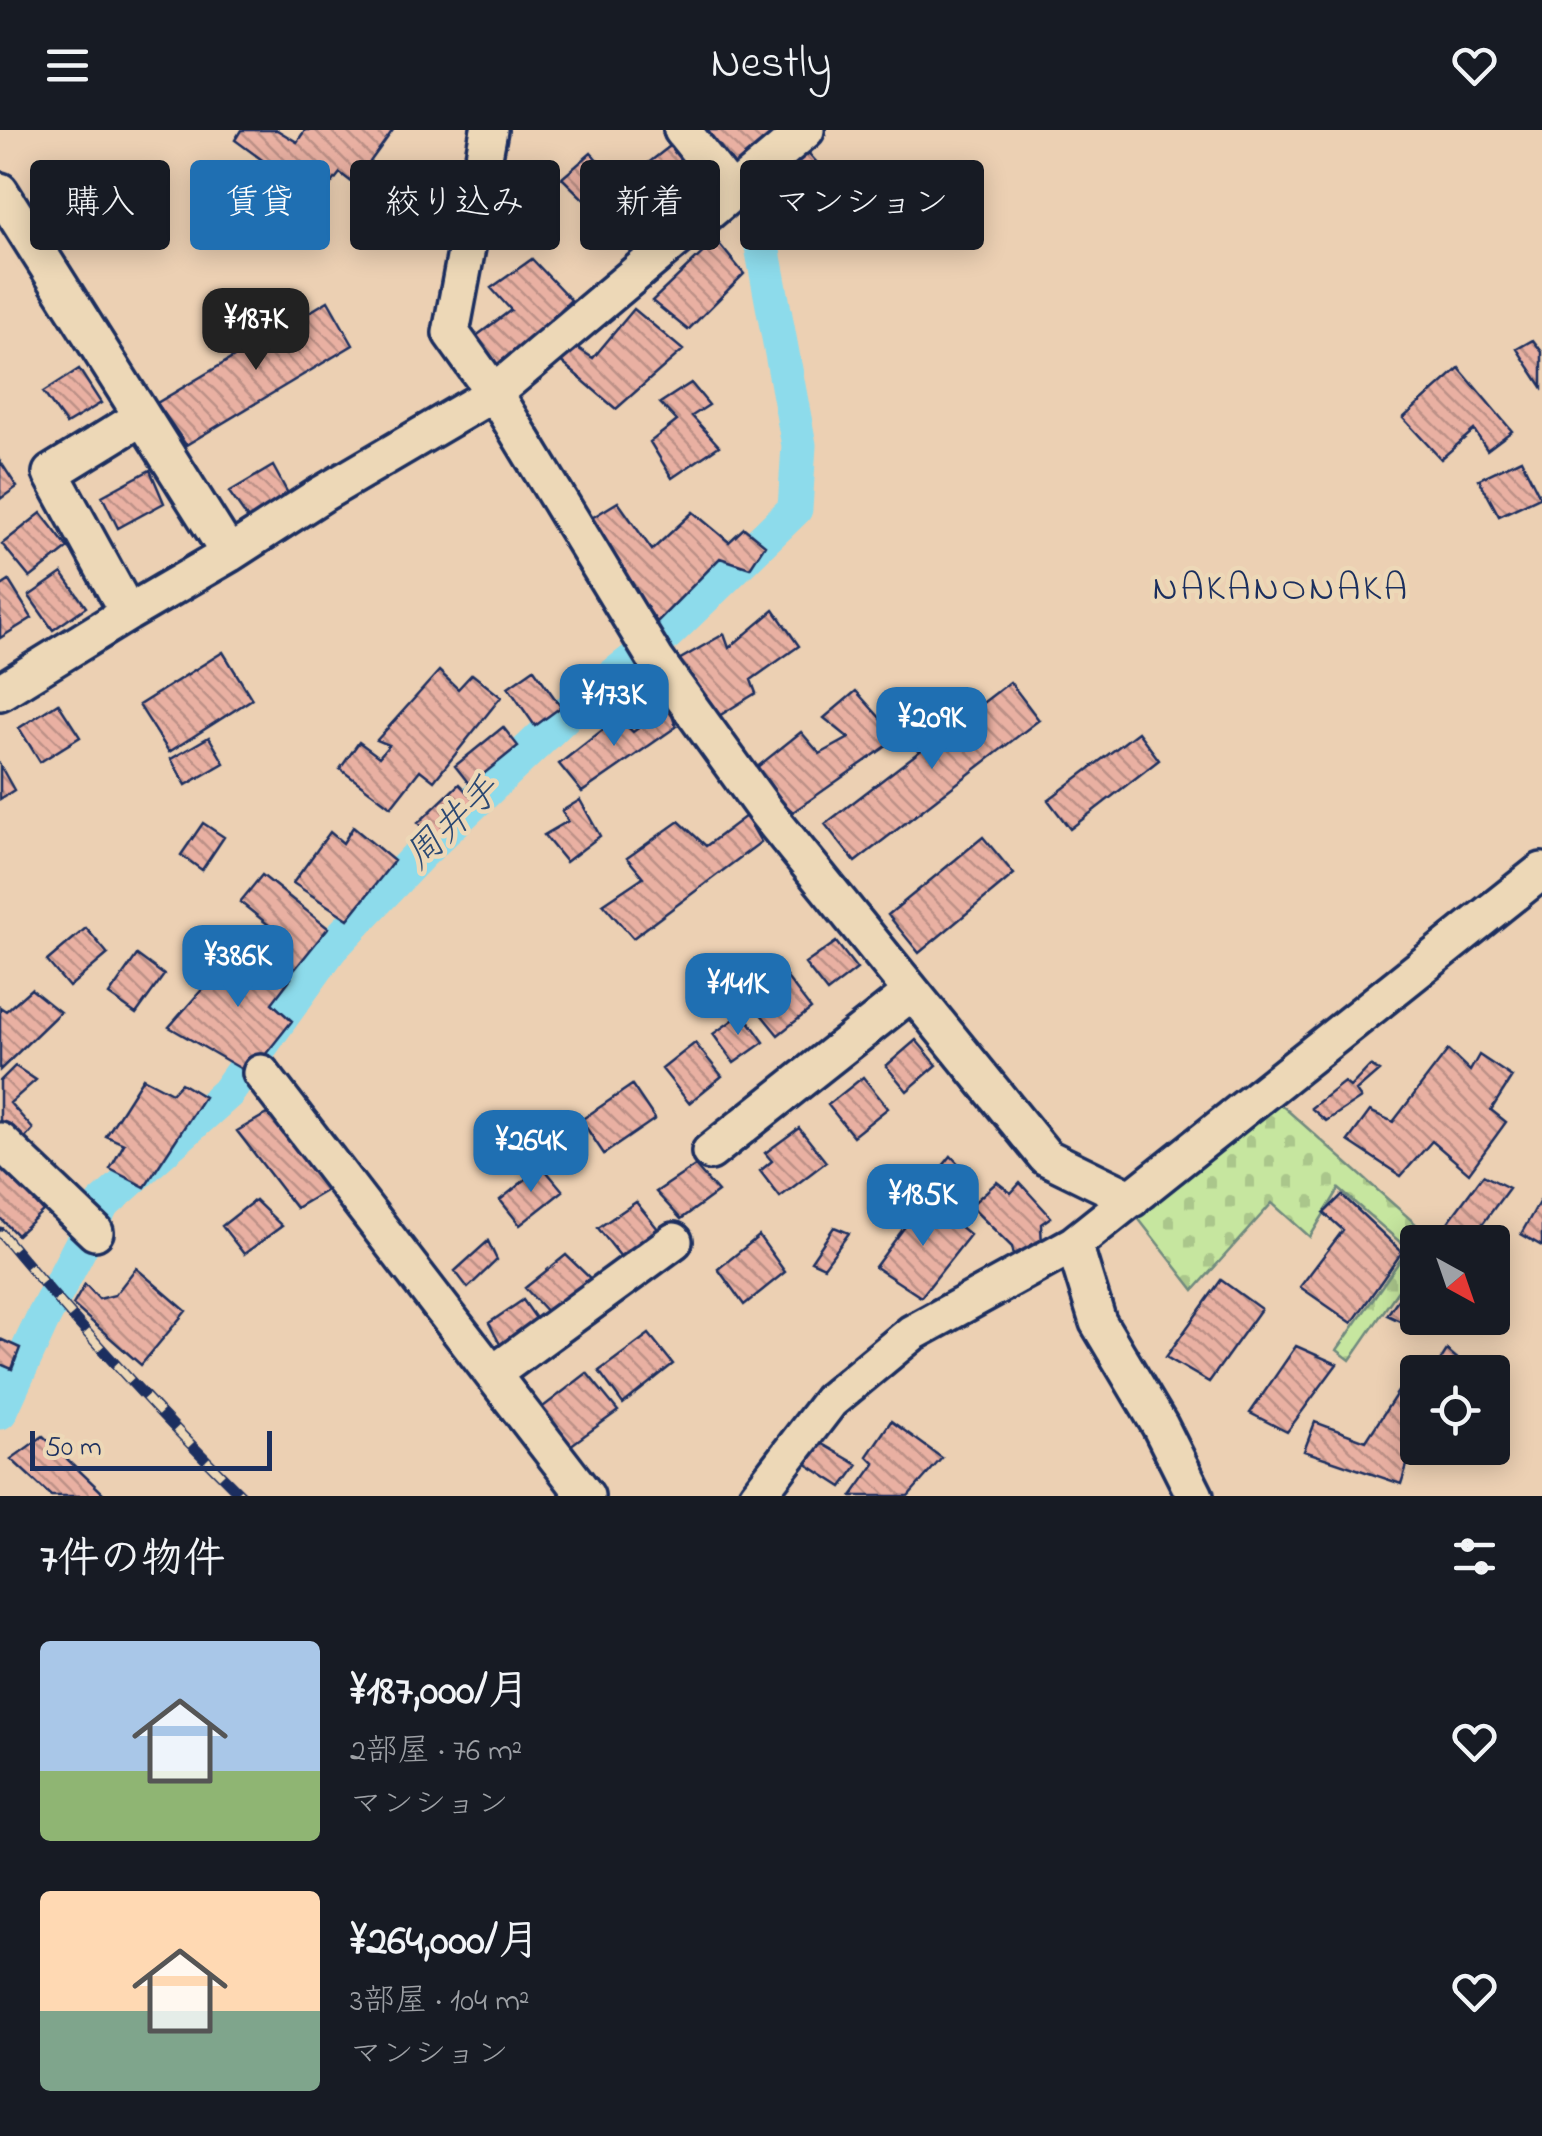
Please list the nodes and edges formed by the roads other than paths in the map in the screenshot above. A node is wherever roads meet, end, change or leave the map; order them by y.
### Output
1 (490, 130) edge
2 (682, 130) edge
3 (806, 130) edge
4 (0, 191) edge
5 (732, 193) junction
6 (494, 394) junction
7 (142, 416) junction
8 (228, 554) junction
9 (128, 613) junction
10 (0, 692) edge
11 (1542, 871) edge
12 (912, 992) junction
13 (262, 1073) dead end
14 (0, 1141) edge
15 (710, 1152) dead end
16 (1132, 1200) junction
17 (94, 1232) dead end
18 (674, 1241) dead end
19 (1074, 1244) junction
20 (494, 1373) junction
21 (586, 1496) edge
22 (757, 1496) edge
23 (1196, 1496) edge

1 - 6 street
2 - 5 street
3 - 5 street
4 - 7 street
5 - 6 street
6 - 8 street
6 - 12 street
7 - 8 street
7 - 9 street
8 - 9 street
9 - 10 street
11 - 16 street
12 - 15 street
12 - 16 street
13 - 20 street
14 - 17 street
16 - 19 street
18 - 20 street
19 - 22 street
19 - 23 street
20 - 21 street

